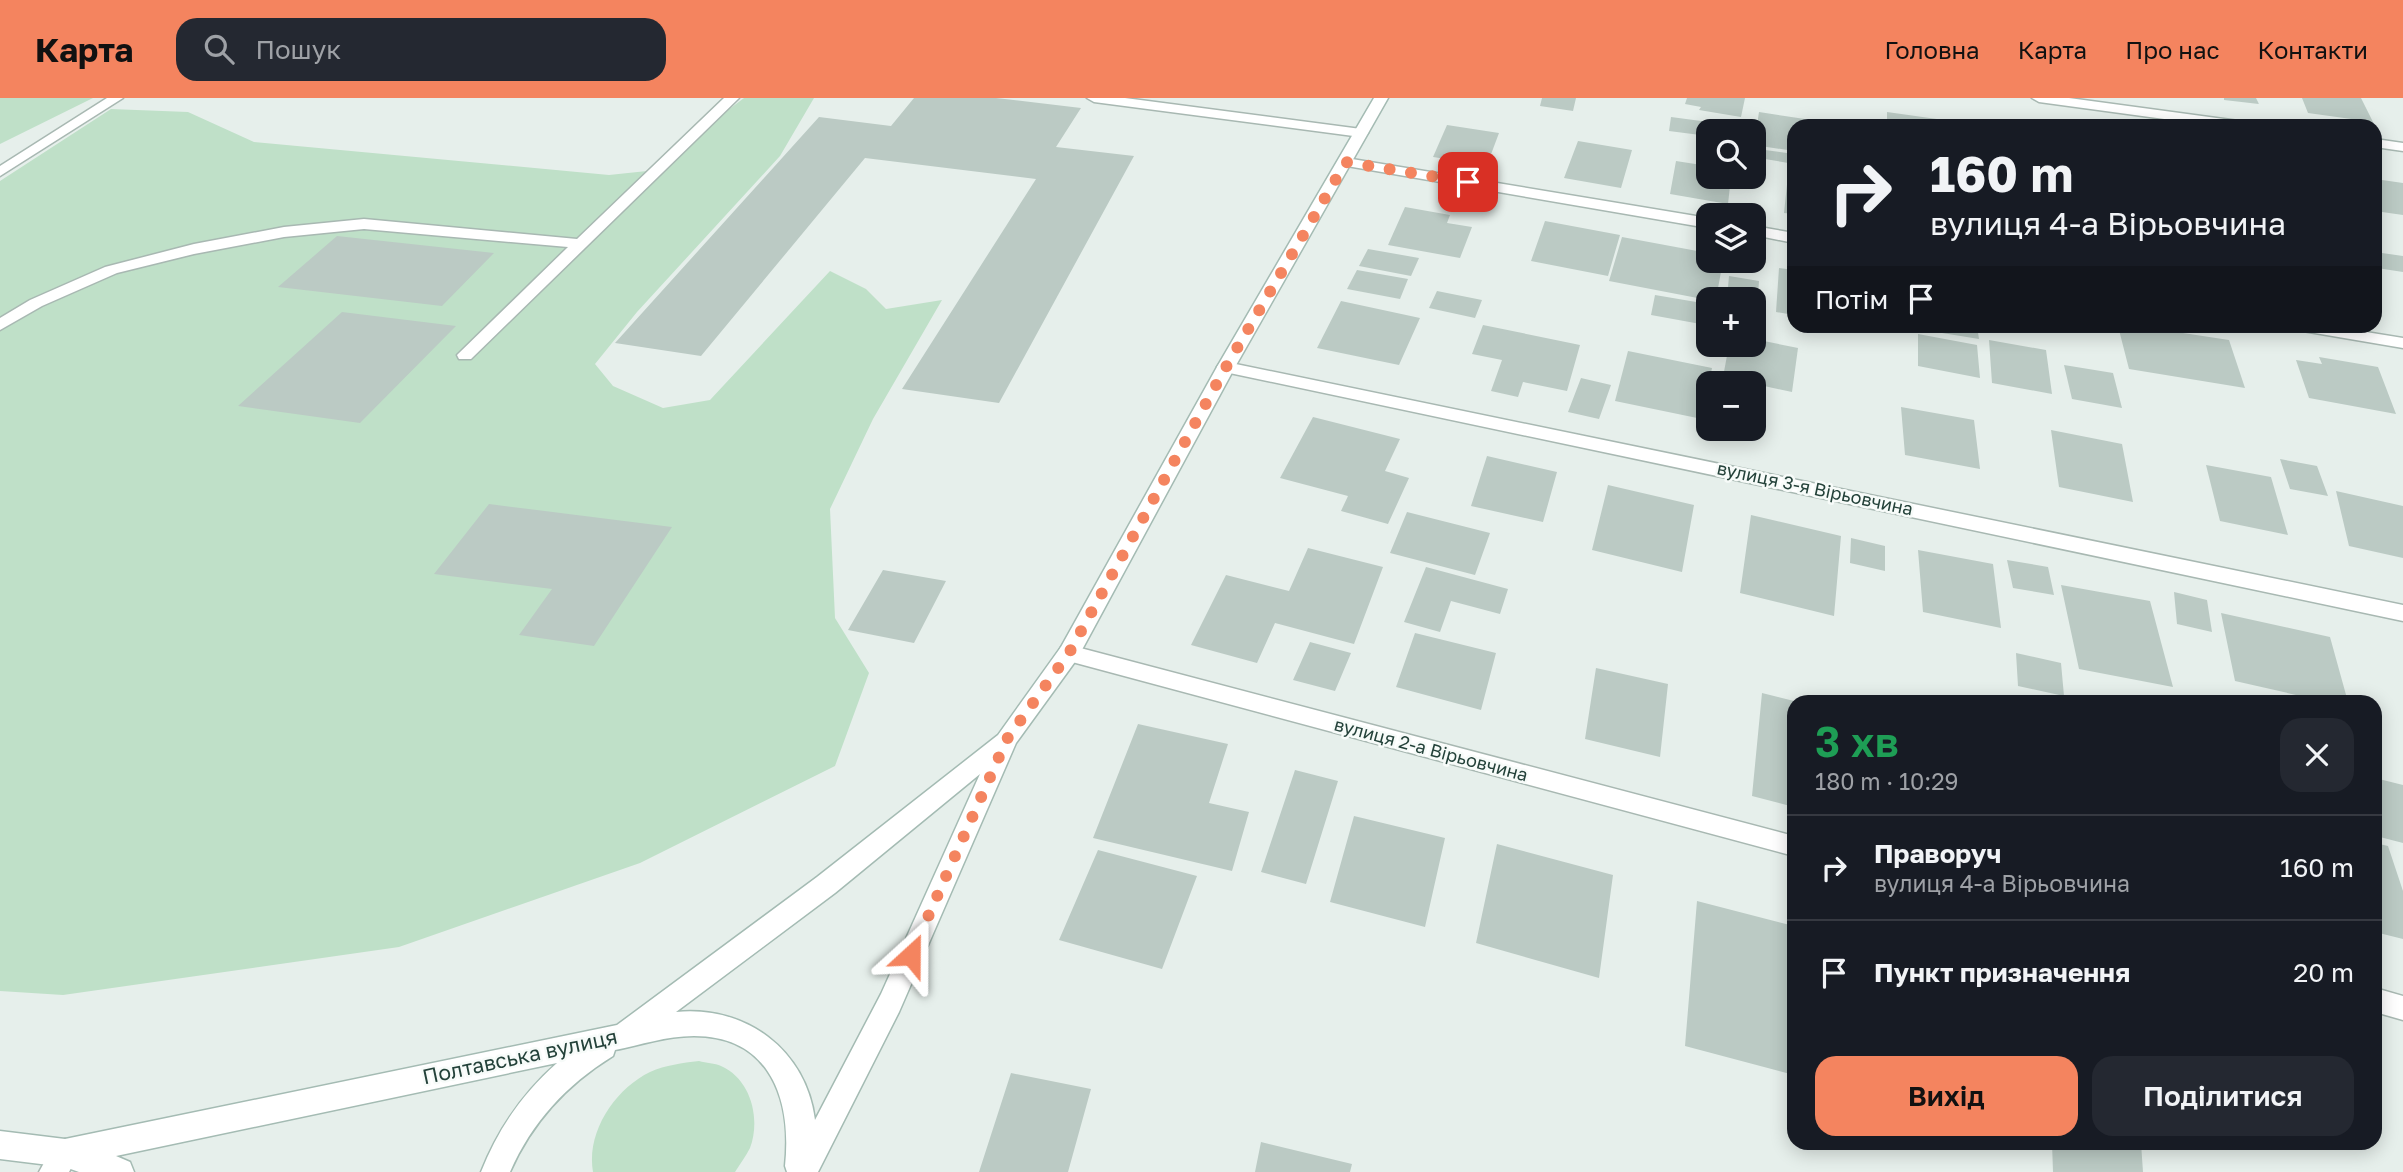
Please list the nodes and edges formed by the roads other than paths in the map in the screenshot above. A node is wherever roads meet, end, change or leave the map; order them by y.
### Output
1 (116, 98) edge
2 (732, 98) edge
3 (1094, 98) edge
4 (1381, 98) edge
5 (2039, 98) edge
6 (2194, 119) edge
7 (1361, 133) junction
8 (2382, 145) edge
9 (2403, 147) edge
10 (1346, 162) junction
11 (0, 172) edge
12 (1696, 221) edge
13 (1766, 233) edge
14 (1787, 237) edge
15 (580, 244) junction
16 (0, 325) edge
17 (2344, 333) edge
18 (2403, 343) edge
19 (465, 355) dead end
20 (1226, 367) junction
21 (2403, 613) edge
22 (1069, 653) junction
23 (1007, 739) junction
24 (1787, 844) edge
25 (2382, 1002) edge
26 (2403, 1008) edge
27 (623, 1037) junction
28 (0, 1145) edge
29 (59, 1162) edge
30 (120, 1172) edge
31 (495, 1172) edge
32 (801, 1172) edge

1 - 11 street
2 - 15 street
3 - 7 street
4 - 7 street, Полтавська вулиця
5 - 6 street
7 - 10 street, Полтавська вулиця
8 - 9 street
10 - 12 street
10 - 20 street, Полтавська вулиця
13 - 14 street
15 - 16 street
15 - 19 street
17 - 18 street
20 - 21 street, вулиця 3-я Вірьовчина
20 - 22 street, Полтавська вулиця
22 - 23 street, Полтавська вулиця
22 - 24 street, вулиця 2-а Вірьовчина
23 - 27 street, Полтавська вулиця
23 - 32 street, Полтавська вулиця
25 - 26 street
27 - 29 street, Полтавська вулиця
27 - 31 street
27 - 32 street
28 - 29 street, Полтавська вулиця
29 - 30 street, Полтавська вулиця

